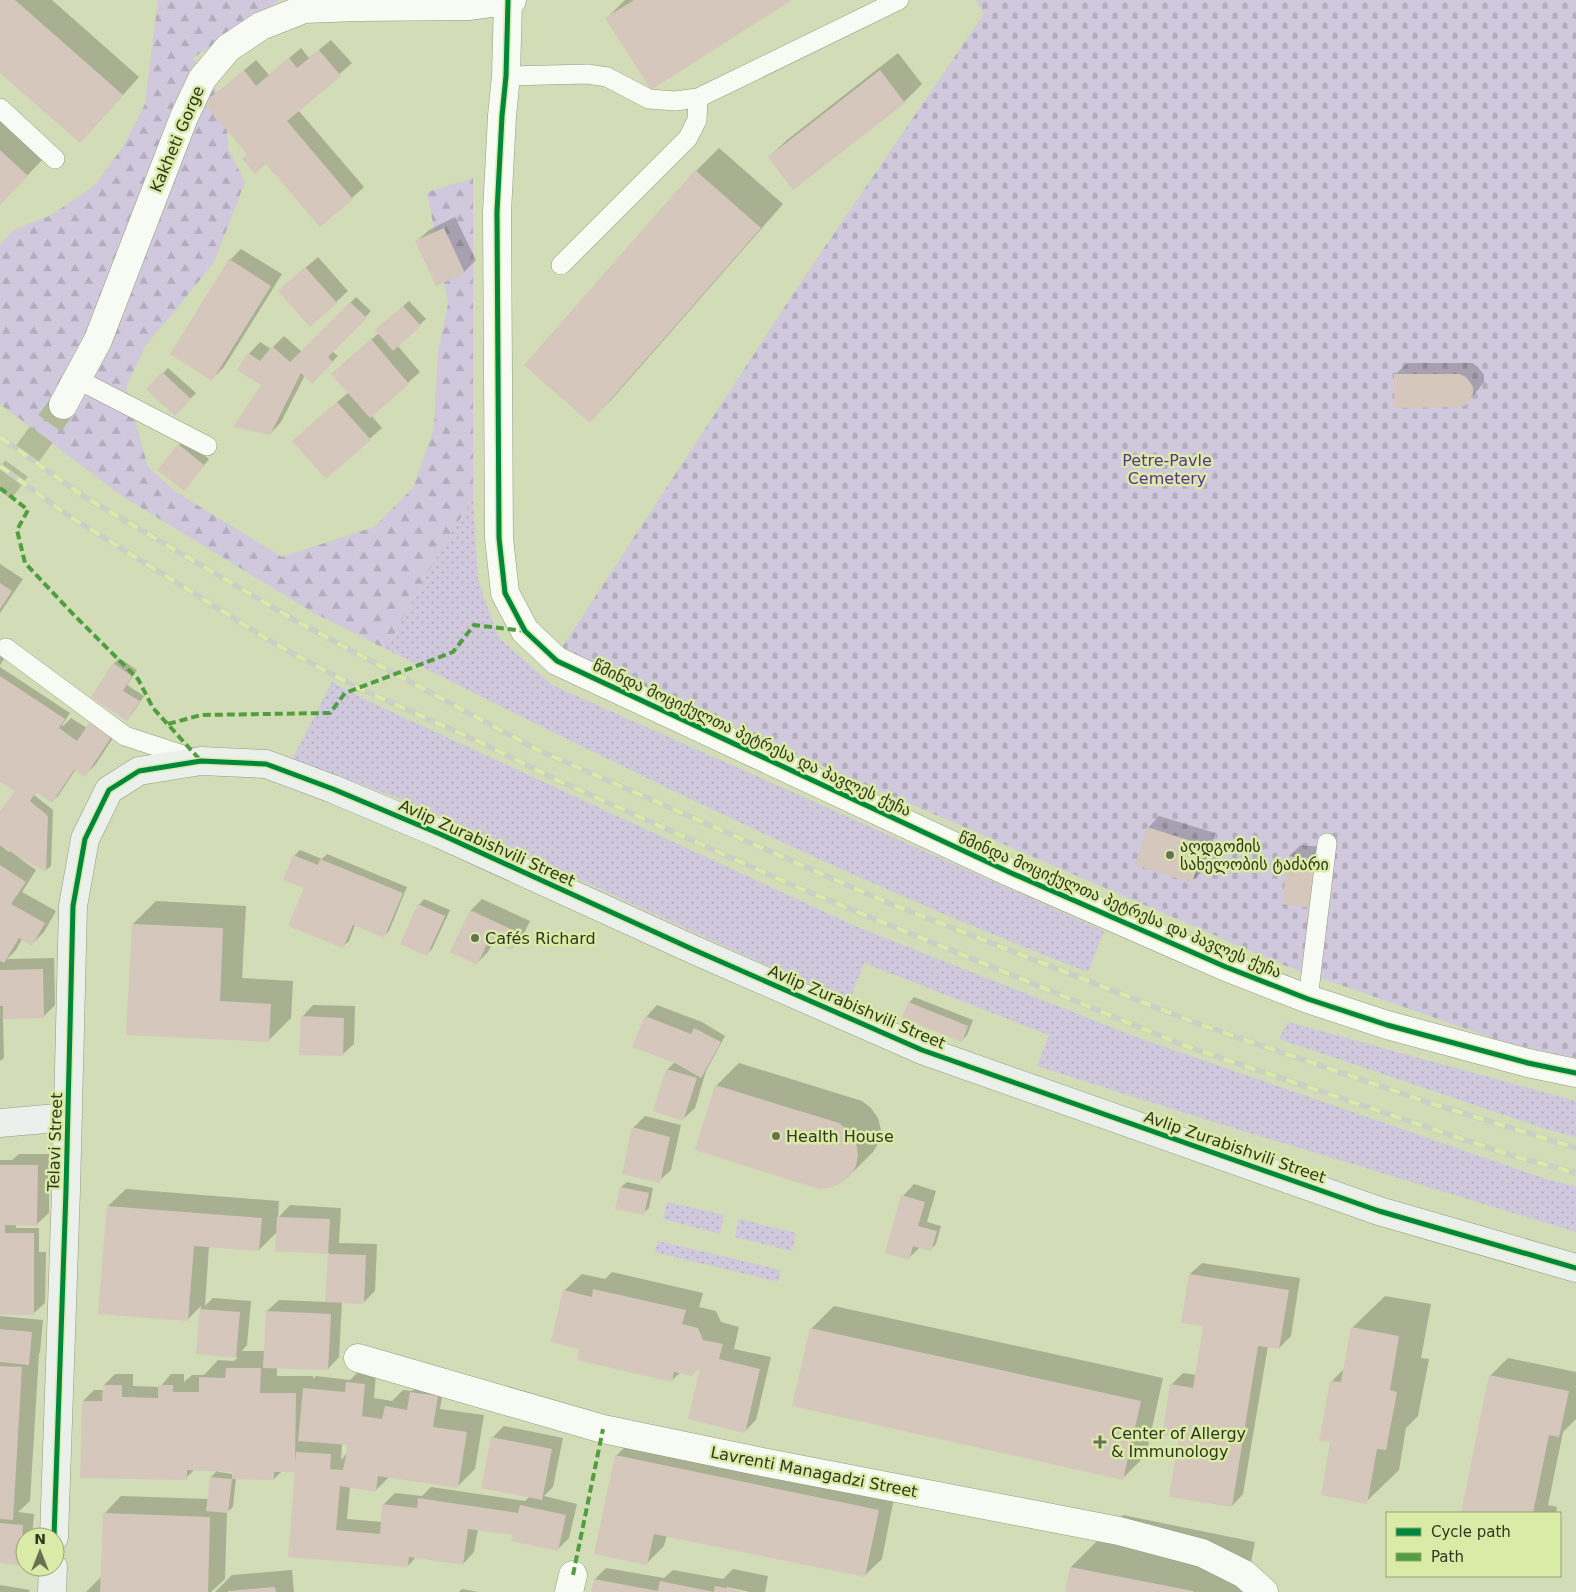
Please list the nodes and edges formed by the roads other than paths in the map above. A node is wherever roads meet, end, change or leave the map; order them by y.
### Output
1 (899, 0) edge
2 (510, 1) edge
3 (506, 76) junction
4 (698, 98) junction
5 (0, 108) edge
6 (55, 159) dead end
7 (561, 264) dead end
8 (77, 380) junction
9 (63, 405) tunnel mouth
10 (207, 446) dead end
11 (6, 648) dead end
12 (201, 761) junction
13 (139, 771) joint
14 (1327, 843) dead end
15 (1308, 999) junction
16 (1576, 1073) edge
17 (68, 1116) junction
18 (0, 1122) edge
19 (1576, 1268) edge
20 (358, 1358) dead end
21 (54, 1527) edge
22 (53, 1577) edge
23 (52, 1592) edge
24 (1264, 1592) edge

1 - 4 lane
2 - 3 street, წმინდა მოციქულთა პეტრესა და პავლეს ქუჩა
2 - 8 street, Kakheti Gorge
3 - 4 lane
3 - 15 street, წმინდა მოციქულთა პეტრესა და პავლეს ქუჩა
4 - 7 lane
5 - 6 lane
8 - 9 street, Kakheti Gorge
8 - 10 lane
11 - 12 lane
12 - 13 street, Avlip Zurabishvili Street
12 - 19 street, Avlip Zurabishvili Street
13 - 17 street, Telavi Street
14 - 15 lane
15 - 16 street, წმინდა მოციქულთა პეტრესა და პავლეს ქუჩა
17 - 18 street
17 - 21 street, Telavi Street
20 - 24 street, Lavrenti Managadzi Street
22 - 23 street

